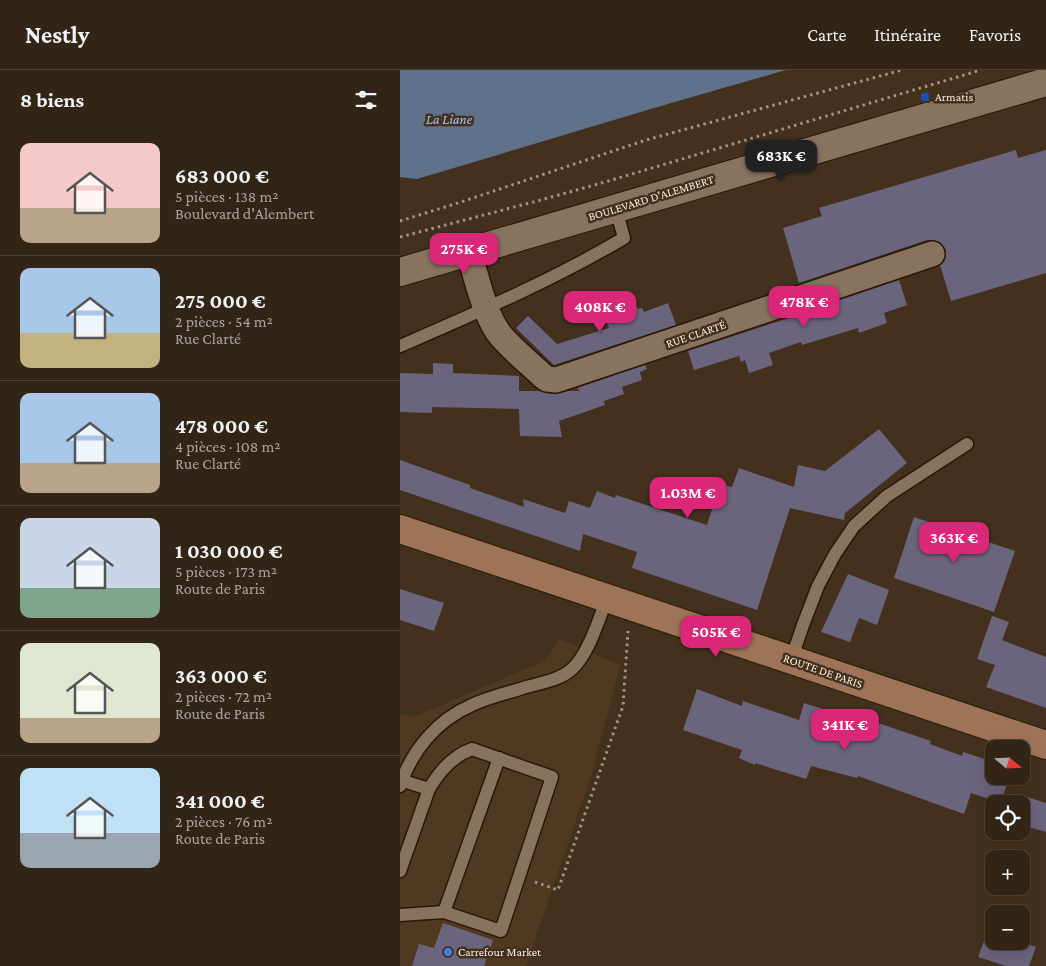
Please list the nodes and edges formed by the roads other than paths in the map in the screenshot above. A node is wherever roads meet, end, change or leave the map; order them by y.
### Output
1 (1046, 82) edge
2 (616, 209) junction
3 (469, 252) junction
4 (932, 254) dead end
5 (400, 272) edge
6 (486, 308) junction
7 (400, 346) edge
8 (967, 444) dead end
9 (400, 529) edge
10 (619, 602) junction
11 (791, 660) junction
12 (1046, 746) edge
13 (498, 758) junction
14 (401, 782) edge
15 (429, 790) junction
16 (400, 871) edge
17 (444, 912) junction
18 (400, 915) edge

1 - 2 street, BOULEVARD D'ALEMBERT
2 - 3 street, BOULEVARD D'ALEMBERT
2 - 6 lane
3 - 5 street, BOULEVARD D'ALEMBERT
3 - 6 street, RUE CLARTÉ
4 - 6 street, RUE CLARTÉ
6 - 7 lane
8 - 11 lane
9 - 10 main road, ROUTE DE PARIS
10 - 11 main road, ROUTE DE PARIS
10 - 14 lane
11 - 12 main road, ROUTE DE PARIS
13 - 15 lane
13 - 17 lane
13 - 17 lane
14 - 15 lane
15 - 16 lane
17 - 18 lane

